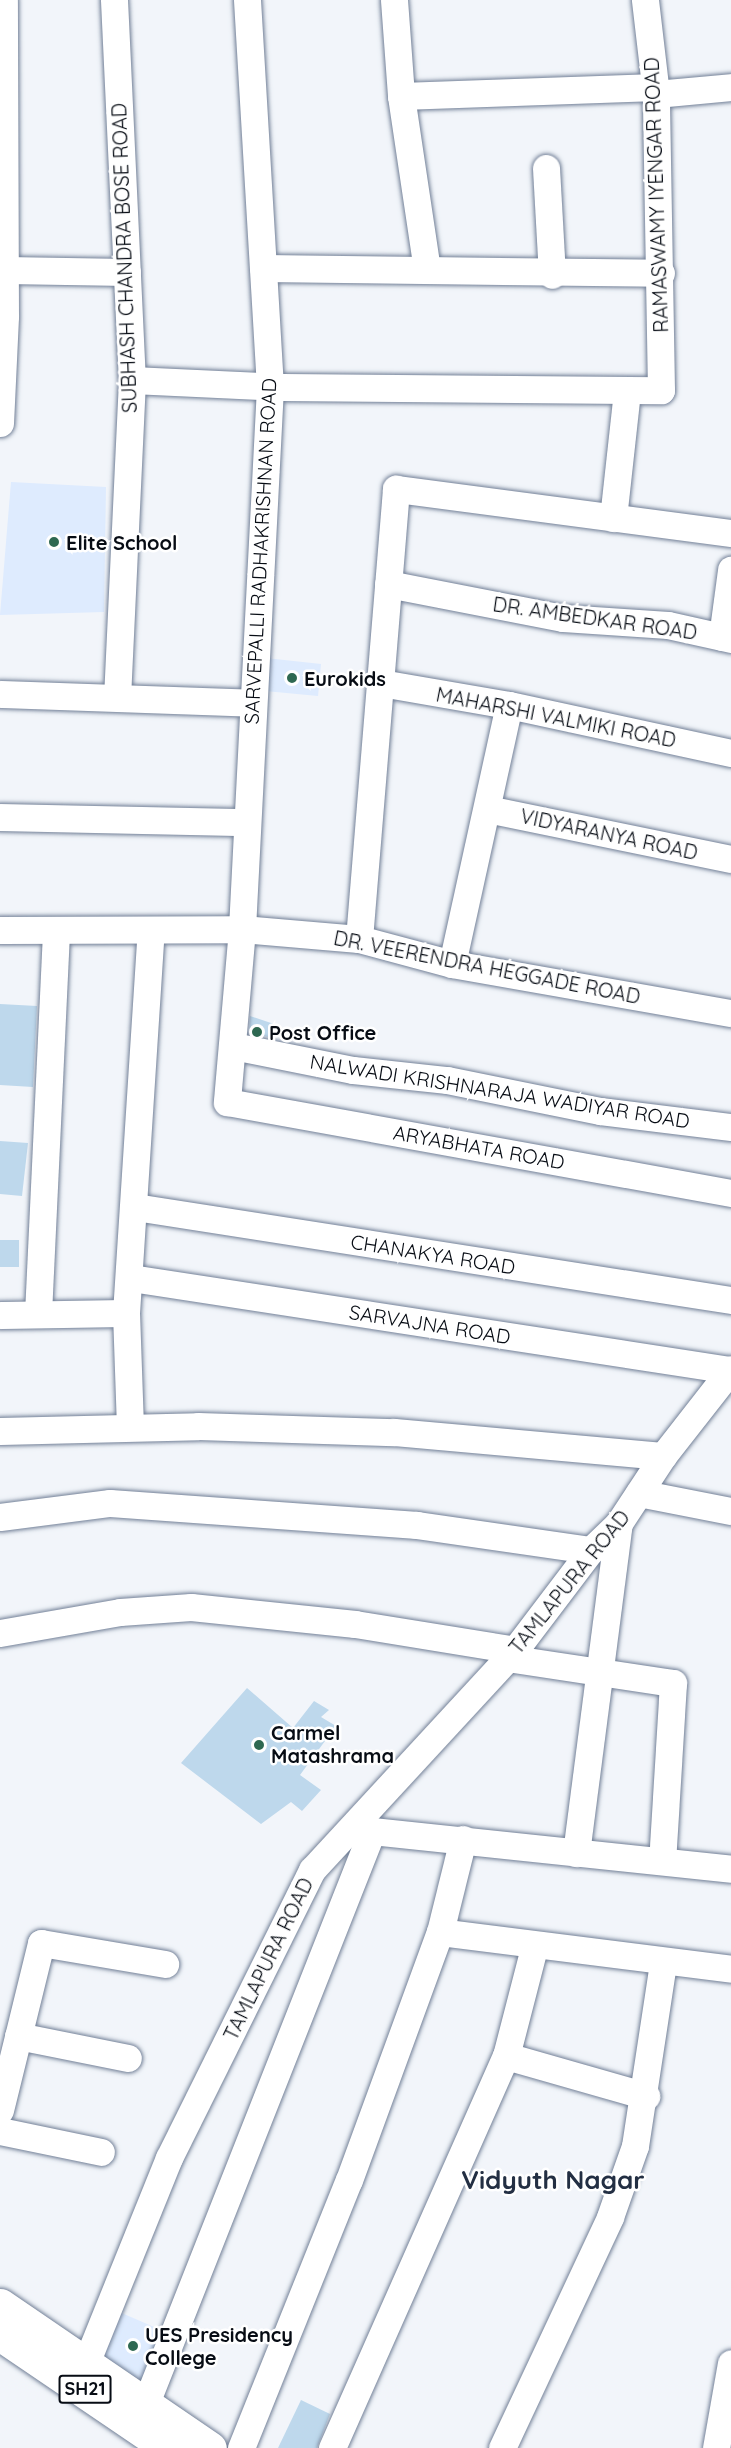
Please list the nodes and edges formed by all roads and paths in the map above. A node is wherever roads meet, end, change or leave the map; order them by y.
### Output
1 (4, 0) edge
2 (114, 0) edge
3 (247, 0) edge
4 (394, 0) edge
5 (645, 0) edge
6 (731, 87) edge
7 (656, 91) junction
8 (401, 96) junction
9 (546, 168) dead end
10 (3, 193) edge
11 (263, 268) junction
12 (5, 270) junction
13 (427, 270) junction
14 (128, 272) junction
15 (661, 273) junction
16 (552, 274) junction
17 (3, 316) edge
18 (132, 380) junction
19 (270, 387) junction
20 (627, 392) junction
21 (0, 423) edge
22 (613, 518) junction
23 (731, 532) edge
24 (731, 570) edge
25 (388, 584) junction
26 (727, 638) edge
27 (381, 683) junction
28 (0, 694) edge
29 (117, 696) junction
30 (253, 703) junction
31 (509, 705) junction
32 (731, 753) edge
33 (487, 809) junction
34 (0, 817) edge
35 (247, 822) junction
36 (731, 859) edge
37 (242, 929) junction
38 (0, 930) edge
39 (56, 931) junction
40 (150, 931) junction
41 (359, 939) junction
42 (452, 964) junction
43 (731, 1013) edge
44 (233, 1046) junction
45 (227, 1102) joint
46 (731, 1127) edge
47 (731, 1193) edge
48 (135, 1207) junction
49 (130, 1278) junction
50 (731, 1300) edge
51 (126, 1312) junction
52 (38, 1314) junction
53 (0, 1315) edge
54 (731, 1370) edge
55 (130, 1427) junction
56 (0, 1431) edge
57 (663, 1456) junction
58 (639, 1493) junction
59 (731, 1511) edge
60 (0, 1517) edge
61 (619, 1523) junction
62 (591, 1550) junction
63 (0, 1633) edge
64 (511, 1654) junction
65 (602, 1669) junction
66 (367, 1826) junction
67 (463, 1839) junction
68 (576, 1853) junction
69 (662, 1861) junction
70 (731, 1869) edge
71 (440, 1932) junction
72 (534, 1948) junction
73 (165, 1964) dead end
74 (663, 1964) junction
75 (731, 1969) edge
76 (18, 2036) junction
77 (506, 2056) junction
78 (128, 2058) dead end
79 (646, 2096) junction
80 (0, 2110) edge
81 (0, 2131) edge
82 (101, 2152) dead end
83 (0, 2305) edge
84 (0, 2334) edge
85 (731, 2362) edge
86 (83, 2374) junction
87 (146, 2403) junction
88 (727, 2409) edge
89 (168, 2448) edge
90 (210, 2448) edge
91 (241, 2448) edge
92 (332, 2448) edge
93 (502, 2448) edge
94 (716, 2448) edge

1 - 10 street
2 - 14 street, SUBHASH CHANDRA BOSE ROAD
3 - 11 street, SARVEPALLI RADHAKRISHNAN ROAD
4 - 8 street
5 - 7 street, RAMASWAMY IYENGAR ROAD
6 - 7 street
7 - 8 street
7 - 15 street, RAMASWAMY IYENGAR ROAD
8 - 13 street
9 - 16 street
10 - 12 street
11 - 13 street
11 - 19 street, SARVEPALLI RADHAKRISHNAN ROAD
12 - 14 street
12 - 17 street
13 - 16 street
14 - 18 street, SUBHASH CHANDRA BOSE ROAD
15 - 16 street
15 - 20 street, RAMASWAMY IYENGAR ROAD
17 - 21 street
18 - 19 street
18 - 29 street, SUBHASH CHANDRA BOSE ROAD
19 - 20 street
19 - 30 street, SARVEPALLI RADHAKRISHNAN ROAD
20 - 22 street
22 - 23 street
22 - 25 street
24 - 26 street
25 - 26 street, DR. AMBEDKAR ROAD
25 - 27 street
27 - 31 street, MAHARSHI VALMIKI ROAD
27 - 41 street
28 - 29 street
29 - 30 street
30 - 35 street, SARVEPALLI RADHAKRISHNAN ROAD
31 - 32 street, MAHARSHI VALMIKI ROAD
31 - 33 street
33 - 36 street, VIDYARANYA ROAD
33 - 42 street
34 - 35 street
35 - 37 street, SARVEPALLI RADHAKRISHNAN ROAD
37 - 40 street, DR. VEERENDRA HEGGADE ROAD
37 - 41 street, DR. VEERENDRA HEGGADE ROAD
37 - 44 street, SARVEPALLI RADHAKRISHNAN ROAD
38 - 39 street, DR. VEERENDRA HEGGADE ROAD
39 - 40 street, DR. VEERENDRA HEGGADE ROAD
39 - 52 street
40 - 48 street
41 - 42 street, DR. VEERENDRA HEGGADE ROAD
42 - 43 street, DR. VEERENDRA HEGGADE ROAD
44 - 45 street, SARVEPALLI RADHAKRISHNAN ROAD
44 - 46 street, NALWADI KRISHNARAJA WADIYAR ROAD
45 - 47 street, ARYABHATA ROAD
48 - 49 street
48 - 50 street, CHANAKYA ROAD
49 - 51 street
49 - 54 street, SARVAJNA ROAD
51 - 52 street
51 - 55 street
52 - 53 street
54 - 57 street, TAMLAPURA ROAD
55 - 56 street
55 - 57 street
57 - 58 street, TAMLAPURA ROAD
58 - 59 street
58 - 61 street, TAMLAPURA ROAD
60 - 62 street
61 - 62 street, TAMLAPURA ROAD
61 - 65 street
62 - 64 street, TAMLAPURA ROAD
63 - 64 street
64 - 65 street
64 - 66 street, TAMLAPURA ROAD
65 - 68 street
65 - 69 street
66 - 67 street
66 - 86 street, TAMLAPURA ROAD
66 - 87 street
67 - 68 street
67 - 71 street
68 - 69 street
69 - 70 street
71 - 72 street
71 - 91 street
72 - 74 street
72 - 77 street
73 - 76 street
74 - 75 street
74 - 79 street
76 - 78 street
76 - 80 street
77 - 79 street
77 - 92 street
79 - 93 street
81 - 82 street
83 - 86 main road
84 - 86 main road, SH21
85 - 88 street
86 - 87 main road
86 - 89 main road, SH21
87 - 90 main road
88 - 94 street

